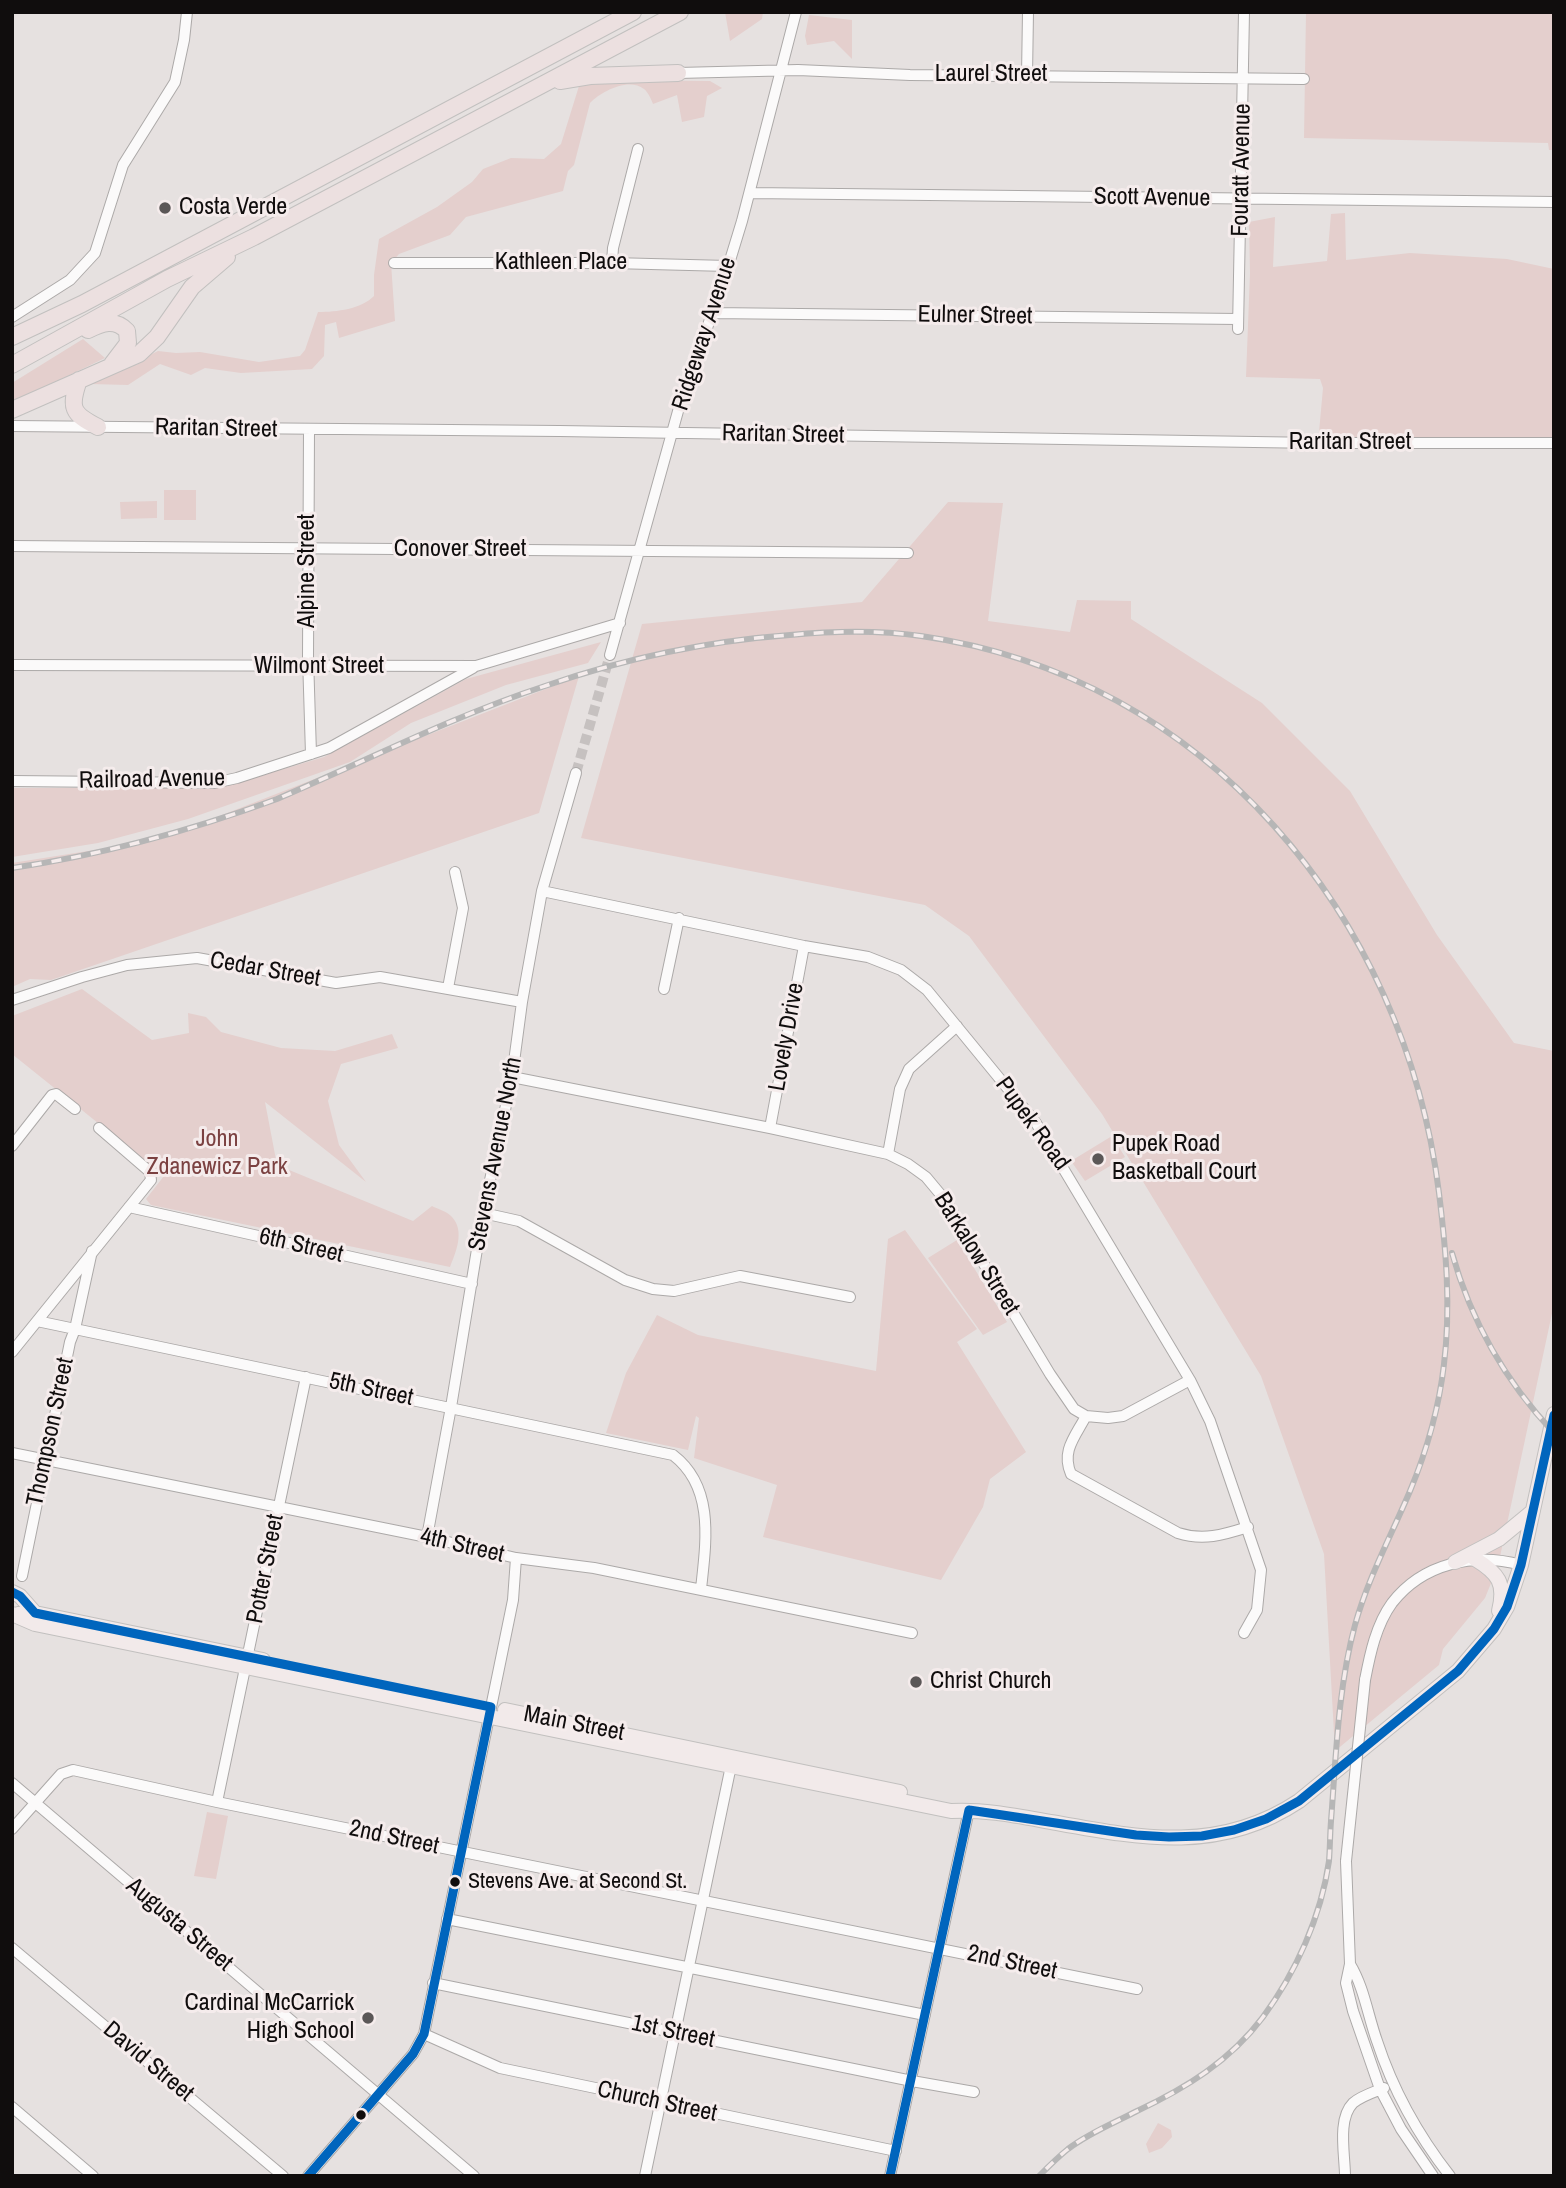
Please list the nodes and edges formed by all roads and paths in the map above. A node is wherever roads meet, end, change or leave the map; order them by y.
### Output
1 (187, 12) edge
2 (633, 12) edge
3 (680, 12) edge
4 (796, 12) edge
5 (1028, 12) edge
6 (1244, 12) edge
7 (782, 71) junction
8 (678, 73) joint
9 (1027, 76) junction
10 (1244, 78) junction
11 (1304, 79) dead end
12 (537, 88) junction
13 (638, 149) dead end
14 (750, 193) junction
15 (1242, 199) junction
16 (1554, 202) edge
17 (254, 237) junction
18 (394, 263) dead end
19 (611, 263) junction
20 (728, 266) junction
21 (63, 313) junction
22 (712, 313) junction
23 (12, 317) edge
24 (1238, 324) joint
25 (12, 337) edge
26 (12, 347) edge
27 (37, 349) junction
28 (12, 365) edge
29 (110, 366) junction
30 (79, 380) junction
31 (12, 410) edge
32 (12, 426) edge
33 (98, 427) junction
34 (309, 430) junction
35 (673, 434) junction
36 (1554, 443) edge
37 (12, 545) edge
38 (308, 550) junction
39 (640, 551) junction
40 (908, 553) dead end
41 (620, 623) junction
42 (610, 655) tunnel mouth
43 (12, 665) edge
44 (475, 666) junction
45 (308, 667) junction
46 (311, 754) junction
47 (576, 774) tunnel mouth
48 (12, 781) edge
49 (455, 872) dead end
50 (542, 891) junction
51 (679, 918) junction
52 (804, 946) junction
53 (448, 988) junction
54 (664, 989) dead end
55 (12, 1000) edge
56 (522, 1002) junction
57 (957, 1026) junction
58 (512, 1077) junction
59 (75, 1109) dead end
60 (99, 1128) dead end
61 (770, 1128) junction
62 (12, 1146) edge
63 (888, 1154) junction
64 (130, 1207) junction
65 (483, 1213) junction
66 (92, 1251) junction
67 (472, 1284) junction
68 (850, 1297) dead end
69 (37, 1321) junction
70 (75, 1329) junction
71 (12, 1331) edge
72 (22, 1339) junction
73 (12, 1352) edge
74 (306, 1377) junction
75 (1190, 1380) junction
76 (451, 1407) junction
77 (1554, 1414) edge
78 (1086, 1416) junction
79 (12, 1453) edge
80 (46, 1459) junction
81 (278, 1507) junction
82 (1533, 1511) junction
83 (1248, 1527) junction
84 (427, 1537) junction
85 (516, 1558) junction
86 (1475, 1559) junction
87 (1455, 1562) junction
88 (1521, 1565) junction
89 (22, 1576) dead end
90 (701, 1589) junction
91 (12, 1592) edge
92 (35, 1613) junction
93 (12, 1614) edge
94 (1494, 1629) junction
95 (912, 1633) dead end
96 (1244, 1633) dead end
97 (248, 1662) junction
98 (490, 1712) junction
99 (732, 1762) junction
100 (12, 1783) edge
101 (35, 1802) junction
102 (217, 1802) junction
103 (969, 1810) junction
104 (12, 1829) edge
105 (461, 1851) junction
106 (703, 1901) junction
107 (447, 1919) junction
108 (12, 1948) edge
109 (940, 1949) junction
110 (1350, 1964) junction
111 (689, 1969) junction
112 (433, 1983) junction
113 (1137, 1989) dead end
114 (925, 2015) junction
115 (674, 2033) junction
116 (424, 2034) junction
117 (912, 2081) junction
118 (1393, 2084) junction
119 (1380, 2089) junction
120 (974, 2092) dead end
121 (378, 2094) junction
122 (660, 2102) junction
123 (12, 2107) edge
124 (897, 2151) junction
125 (93, 2176) edge
126 (284, 2176) edge
127 (308, 2176) edge
128 (474, 2176) edge
129 (645, 2176) edge
130 (890, 2176) edge
131 (1345, 2176) edge
132 (1433, 2176) edge
133 (1450, 2176) edge

1 - 23 street
2 - 21 highway
3 - 12 highway
4 - 7 street, Ridgeway Avenue
5 - 9 street
6 - 10 street, Fouratt Avenue
7 - 8 street, Laurel Street
7 - 9 street, Laurel Street
7 - 14 street, Ridgeway Avenue
8 - 12 highway
9 - 10 street, Laurel Street
10 - 11 street, Laurel Street
10 - 15 street, Fouratt Avenue
12 - 17 highway
13 - 19 street
14 - 15 street, Scott Avenue
14 - 20 street, Ridgeway Avenue
15 - 16 street, Scott Avenue
15 - 24 street, Fouratt Avenue
17 - 27 highway
17 - 29 highway
18 - 19 street, Kathleen Place
19 - 20 street, Kathleen Place
20 - 22 street, Ridgeway Avenue
21 - 25 highway
21 - 26 highway
22 - 24 street, Eulner Street
22 - 35 street, Ridgeway Avenue
27 - 28 highway
27 - 29 highway
29 - 30 highway
30 - 31 highway
30 - 33 highway
32 - 33 street, Raritan Street
33 - 34 street, Raritan Street
34 - 35 street, Raritan Street
34 - 38 street, Alpine Street
35 - 36 street, Raritan Street
35 - 39 street, Ridgeway Avenue
37 - 38 street, Conover Street
38 - 39 street, Conover Street
38 - 45 street, Alpine Street
39 - 40 street, Conover Street
39 - 41 street, Ridgeway Avenue
41 - 42 street, Ridgeway Avenue
41 - 44 street, Wilmont Street
43 - 45 street, Wilmont Street
44 - 45 street, Wilmont Street
44 - 46 street, Railroad Avenue
45 - 46 street, Alpine Street
46 - 48 street, Railroad Avenue
47 - 50 street, Stevens Avenue North
49 - 53 street
50 - 51 street, Pupek Road
50 - 56 street, Stevens Avenue North
51 - 52 street, Pupek Road
51 - 54 street
52 - 57 street, Pupek Road
52 - 61 street, Lovely Drive
53 - 55 street, Cedar Street
53 - 56 street, Cedar Street
56 - 58 street, Stevens Avenue North
57 - 63 street
57 - 75 street, Pupek Road
58 - 61 street, Barkalow Street
58 - 65 street, Stevens Avenue North
59 - 62 street
60 - 64 street
61 - 63 street, Barkalow Street
63 - 78 street, Barkalow Street
64 - 66 street
64 - 67 street, 6th Street
65 - 67 street, Stevens Avenue North
65 - 68 street
66 - 69 street
66 - 70 street, Thompson Street
67 - 76 street, Stevens Avenue North
69 - 70 street, 5th Street
69 - 72 street
70 - 74 street, 5th Street
70 - 80 street, Thompson Street
71 - 72 street
72 - 73 street
74 - 76 street, 5th Street
74 - 81 street, Potter Street
75 - 78 street
75 - 83 street, Pupek Road
76 - 84 street, Stevens Avenue North
76 - 90 street, 5th Street
77 - 82 main road, Main Street
78 - 83 street
79 - 80 street, 4th Street
80 - 81 street, 4th Street
80 - 89 street, Thompson Street
81 - 84 street, 4th Street
81 - 97 street, Potter Street
82 - 87 main road
82 - 88 main road, Main Street
83 - 96 street, Pupek Road
84 - 85 street, 4th Street
85 - 90 street, 4th Street
85 - 98 street
86 - 87 street
86 - 88 street
86 - 94 main road
87 - 110 street, bridge
88 - 94 main road, Main Street
90 - 95 street, 4th Street
91 - 92 main road
92 - 93 main road, Main Street
92 - 97 main road, Main Street
93 - 97 main road, Main Street
94 - 103 main road, Main Street
97 - 98 main road, Main Street
97 - 102 street, Potter Street
98 - 99 main road, Main Street
98 - 105 street
99 - 103 main road, Main Street
99 - 106 street
100 - 101 street, Augusta Street
101 - 102 street, 2nd Street
101 - 104 street
101 - 121 street, Augusta Street
102 - 105 street, 2nd Street
103 - 109 street
105 - 106 street, 2nd Street
105 - 107 street
106 - 109 street, 2nd Street
106 - 111 street
107 - 111 street
107 - 112 street
108 - 126 street, David Street
109 - 113 street, 2nd Street
109 - 114 street
110 - 118 street
110 - 119 street
111 - 114 street
111 - 115 street
112 - 115 street, 1st Street
112 - 116 street
114 - 117 street
115 - 117 street, 1st Street
115 - 122 street
116 - 121 street
116 - 122 street, Church Street
117 - 120 street, 1st Street
117 - 124 street
118 - 119 street
118 - 133 street
119 - 131 street
119 - 132 street
121 - 127 street
121 - 128 street, Augusta Street
122 - 124 street, Church Street
122 - 129 street
123 - 125 street
124 - 130 street

